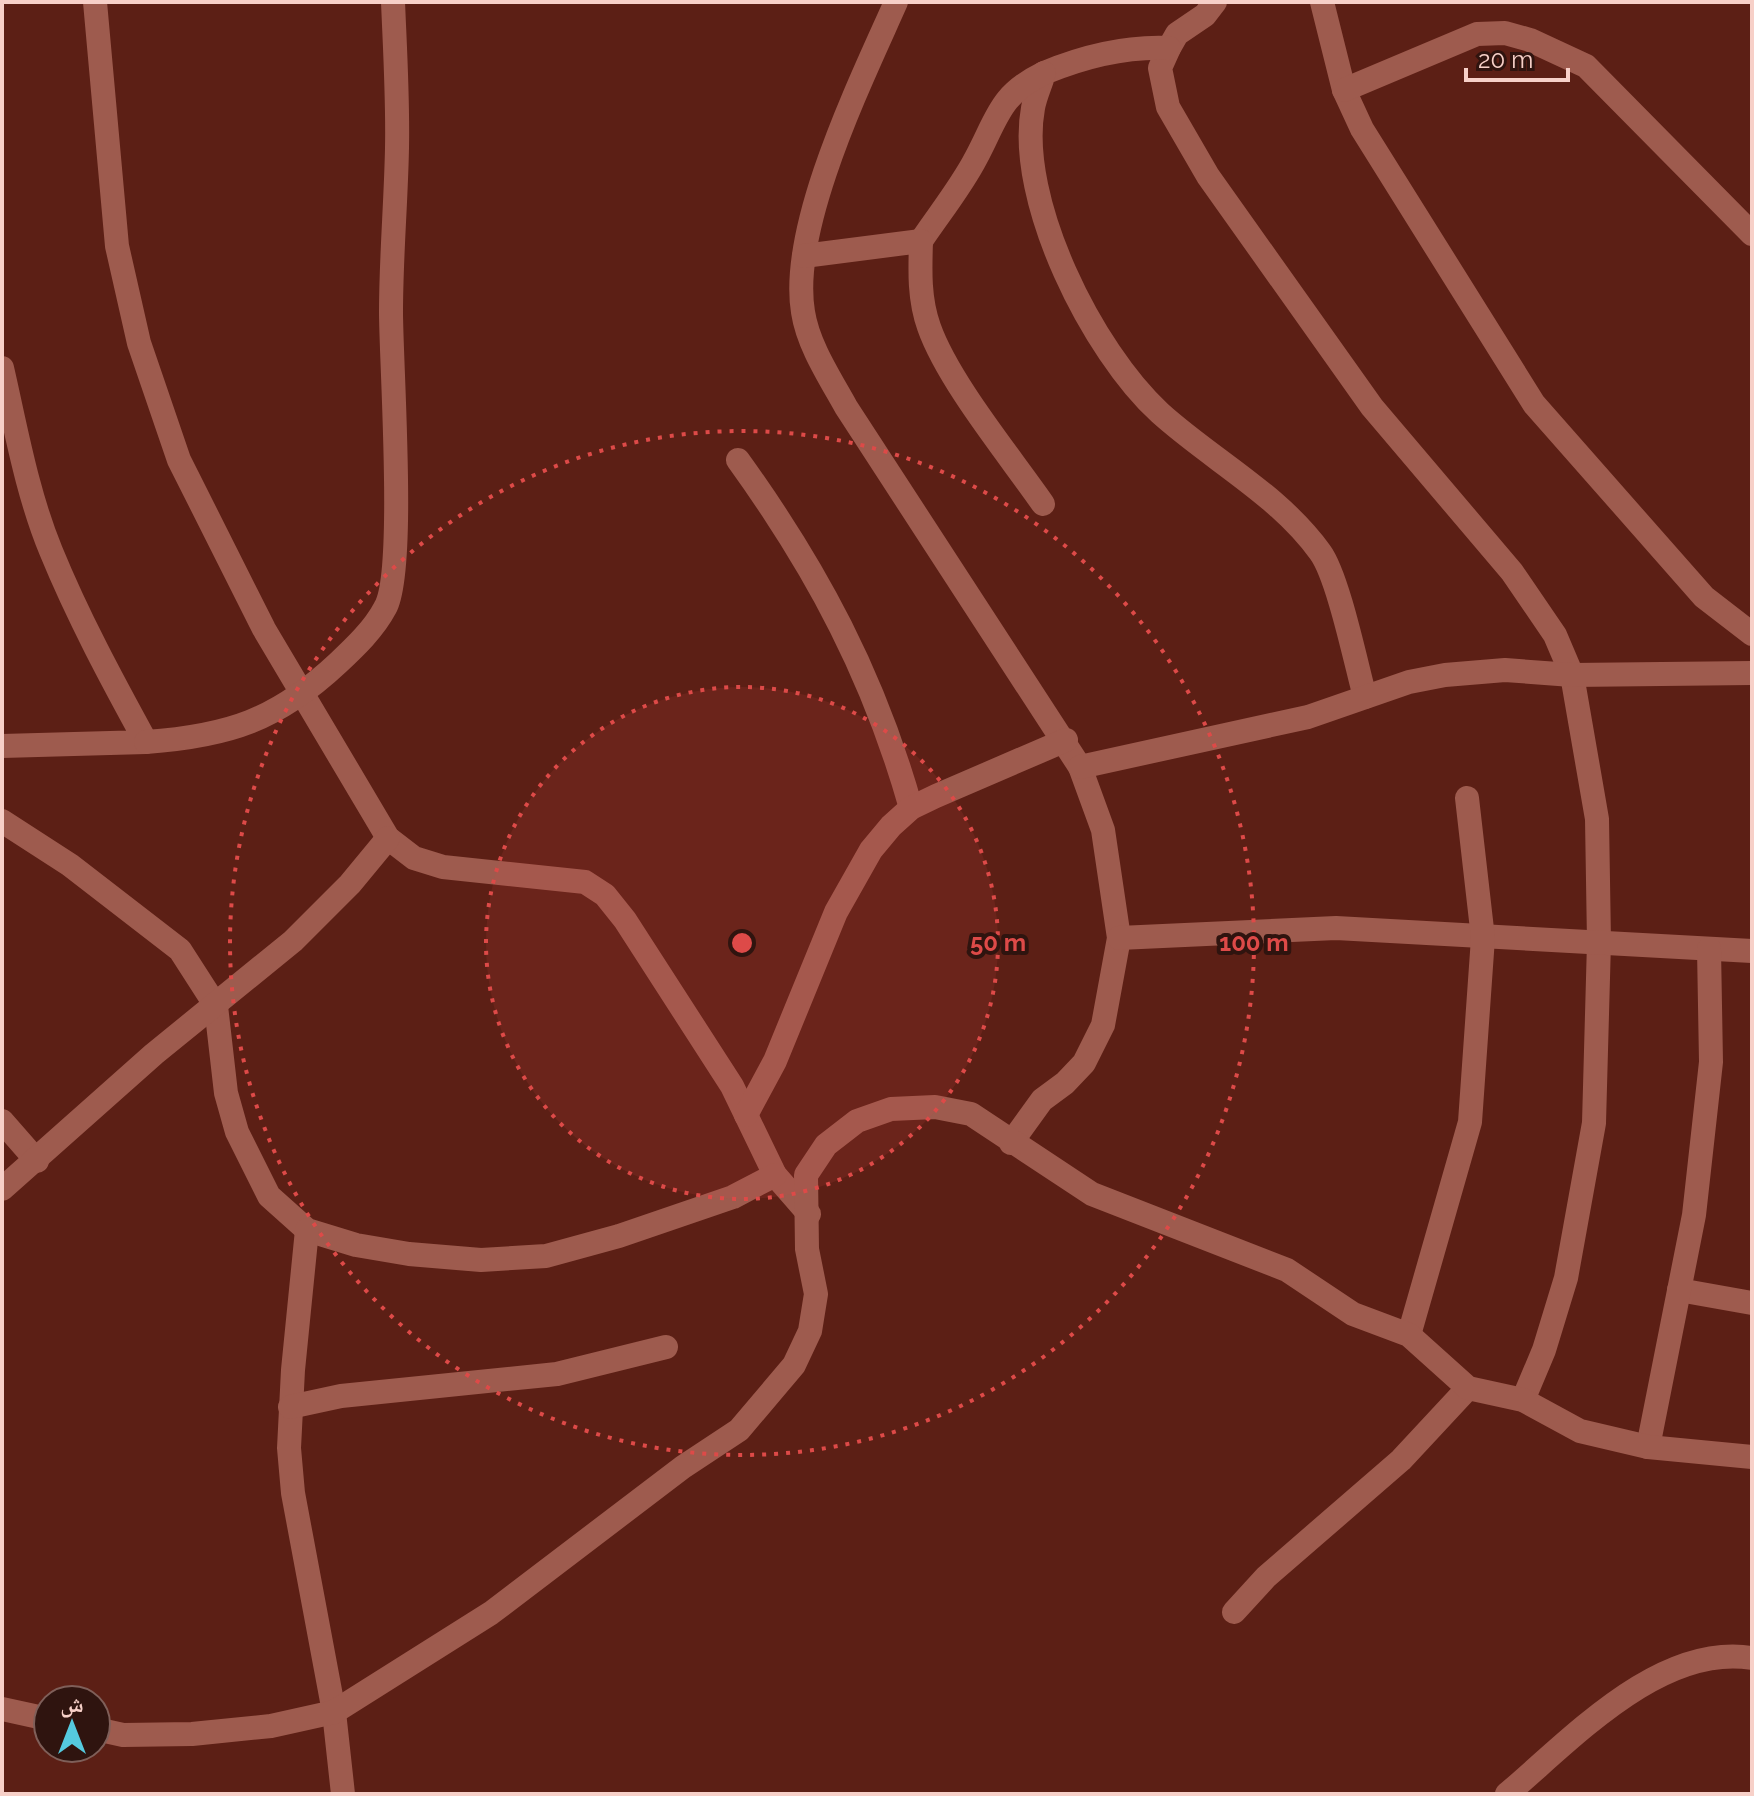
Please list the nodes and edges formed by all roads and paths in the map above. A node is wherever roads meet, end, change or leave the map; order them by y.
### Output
1 (95, 2) edge
2 (393, 2) edge
3 (896, 2) edge
4 (1215, 2) edge
5 (1322, 2) edge
6 (1169, 48) junction
7 (1044, 73) junction
8 (1344, 90) junction
9 (1752, 234) edge
10 (921, 241) junction
11 (804, 256) junction
12 (2, 368) edge
13 (738, 460) dead end
14 (1043, 504) dead end
15 (1752, 634) edge
16 (1752, 673) edge
17 (1572, 675) junction
18 (303, 696) junction
19 (1365, 697) junction
20 (1066, 740) junction
21 (146, 742) junction
22 (2, 746) edge
23 (1080, 767) junction
24 (1467, 798) dead end
25 (911, 808) junction
26 (2, 821) edge
27 (388, 838) junction
28 (1119, 938) junction
29 (1483, 938) junction
30 (1599, 942) junction
31 (1709, 949) junction
32 (1752, 951) edge
33 (216, 1006) junction
34 (746, 1115) junction
35 (2, 1121) edge
36 (1011, 1143) junction
37 (37, 1161) junction
38 (775, 1175) junction
39 (2, 1189) edge
40 (809, 1214) junction
41 (307, 1230) junction
42 (1679, 1290) junction
43 (1752, 1303) edge
44 (1409, 1335) junction
45 (666, 1347) dead end
46 (1468, 1388) junction
47 (1523, 1400) junction
48 (290, 1407) junction
49 (1648, 1447) junction
50 (1752, 1457) edge
51 (1234, 1612) dead end
52 (1752, 1658) edge
53 (2, 1709) edge
54 (334, 1712) junction
55 (32, 1716) edge
56 (112, 1733) edge
57 (343, 1794) edge
58 (1507, 1794) edge

1 - 18 street
2 - 18 street
3 - 11 street
4 - 6 street
5 - 8 street
6 - 7 street
6 - 17 street
7 - 10 street
7 - 19 street
8 - 9 street
8 - 15 street
10 - 11 street
10 - 14 street
11 - 20 street
12 - 21 street
13 - 25 street
16 - 17 street
17 - 19 street
17 - 30 street
18 - 21 street
18 - 27 street
19 - 23 street
20 - 23 street
20 - 25 street
21 - 22 street
23 - 28 street
24 - 29 street
25 - 34 street
26 - 33 street
27 - 33 street
27 - 34 street
28 - 29 street
28 - 36 street
29 - 30 street
29 - 44 street
30 - 31 street
30 - 47 street
31 - 32 street
31 - 42 street
33 - 37 street
33 - 41 street
34 - 38 street
35 - 37 street
36 - 40 street
36 - 44 street
37 - 39 street
38 - 40 street
38 - 41 street
40 - 54 street
41 - 48 street
42 - 43 street
42 - 49 street
44 - 46 street
45 - 48 street
46 - 47 street
46 - 51 street
47 - 49 street
48 - 54 street
49 - 50 street
52 - 58 street
53 - 55 street
54 - 56 street
54 - 57 street

